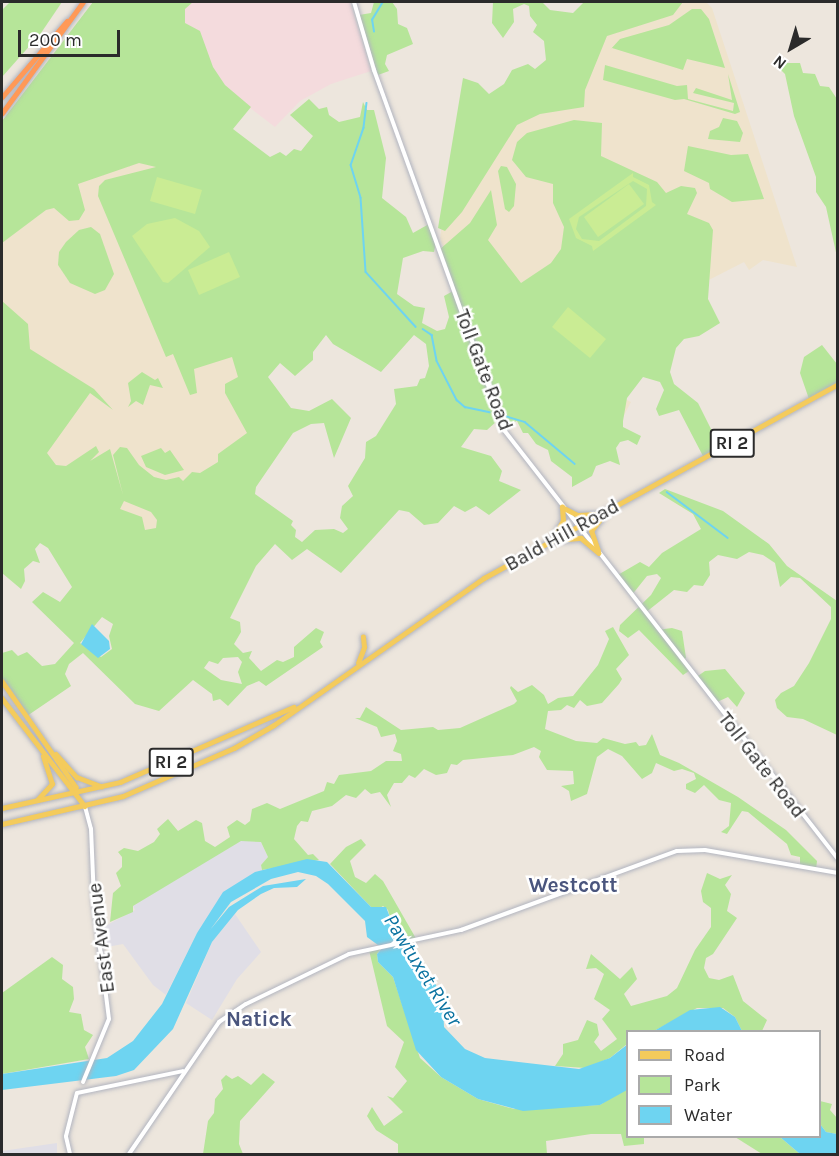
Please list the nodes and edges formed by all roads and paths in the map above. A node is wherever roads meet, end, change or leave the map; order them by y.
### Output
1 (83, 2) edge
2 (354, 2) edge
3 (2, 97) edge
4 (2, 113) edge
5 (837, 384) edge
6 (562, 507) junction
7 (609, 509) junction
8 (602, 513) junction
9 (578, 526) junction
10 (551, 540) junction
11 (599, 553) junction
12 (363, 637) dead end
13 (356, 665) junction
14 (2, 681) edge
15 (2, 698) edge
16 (299, 704) junction
17 (44, 740) junction
18 (40, 748) junction
19 (104, 787) junction
20 (76, 793) junction
21 (37, 800) junction
22 (85, 806) junction
23 (2, 808) edge
24 (2, 824) edge
25 (837, 859) edge
26 (837, 873) edge
27 (183, 1071) junction
28 (82, 1082) dead end
29 (70, 1155) edge
30 (129, 1155) edge

1 - 3 highway
1 - 4 highway
2 - 6 main road, Toll Gate Road
5 - 7 main road, Bald Hill Road / RI 2
6 - 8 main road
6 - 9 main road, Toll Gate Road
6 - 10 main road
7 - 8 main road, Bald Hill Road / RI 2
7 - 11 main road
8 - 9 main road, Bald Hill Road / RI 2
9 - 10 main road, Bald Hill Road / RI 2
9 - 11 main road, Toll Gate Road
10 - 11 main road
10 - 13 main road, Bald Hill Road / RI 2
11 - 25 main road, Toll Gate Road
12 - 13 main road
13 - 16 main road, Bald Hill Road / RI 2
14 - 17 main road, East Avenue
15 - 18 main road, East Avenue
16 - 19 main road, Bald Hill Road / RI 2
16 - 22 main road, Bald Hill Road / RI 2
17 - 19 main road
17 - 20 main road, East Avenue
18 - 20 main road, East Avenue
18 - 21 main road
19 - 20 main road, Bald Hill Road / RI 2
20 - 21 main road, Bald Hill Road / RI 2
20 - 22 main road, East Avenue
21 - 23 main road, Bald Hill Road / RI 2
22 - 24 main road, Bald Hill Road / RI 2
22 - 28 main road, East Avenue
26 - 27 main road
27 - 29 main road
27 - 30 main road

